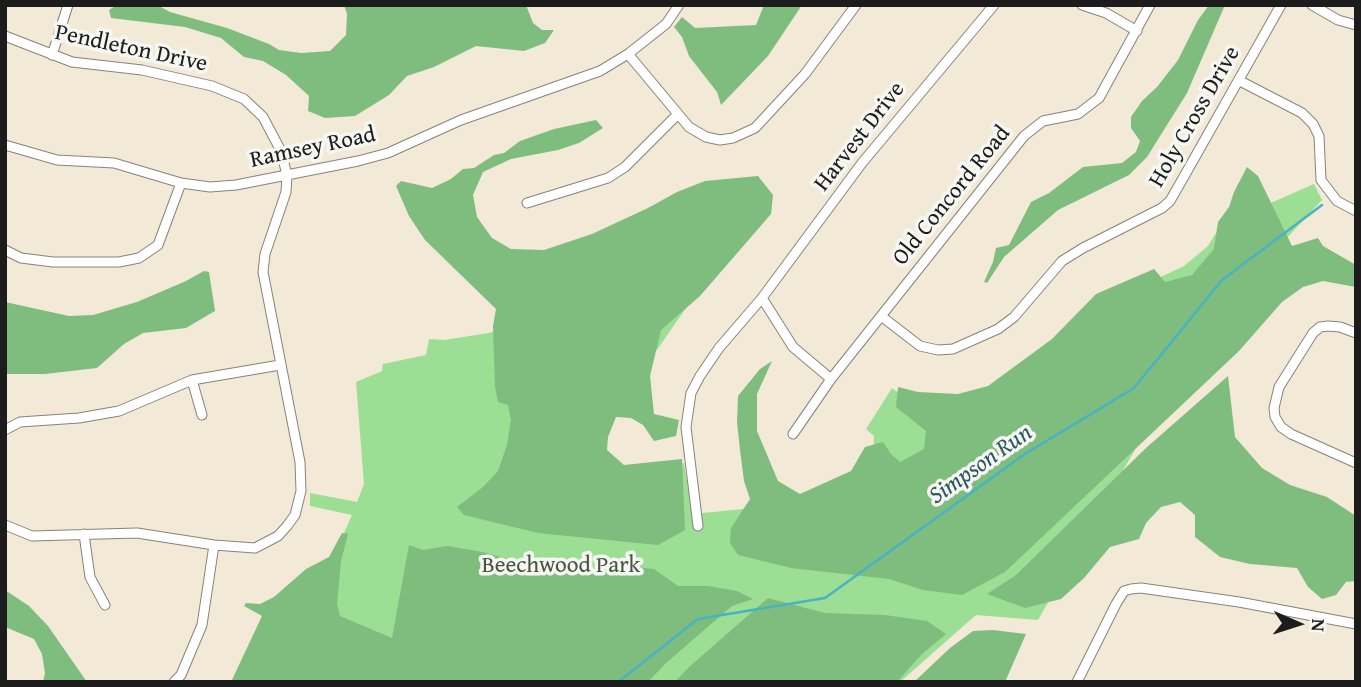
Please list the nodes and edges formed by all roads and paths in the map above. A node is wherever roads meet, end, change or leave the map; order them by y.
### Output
1 (68, 5) edge
2 (679, 5) edge
3 (856, 5) edge
4 (993, 5) edge
5 (1082, 5) edge
6 (1150, 5) edge
7 (1281, 5) edge
8 (1312, 5) edge
9 (1356, 25) edge
10 (1137, 30) junction
11 (5, 36) edge
12 (628, 54) junction
13 (52, 55) junction
14 (1240, 81) junction
15 (678, 114) junction
16 (5, 145) edge
17 (287, 174) junction
18 (181, 183) junction
19 (527, 204) dead end
20 (1356, 211) edge
21 (5, 250) edge
22 (762, 298) junction
23 (881, 316) junction
24 (1356, 333) edge
25 (281, 365) junction
26 (831, 379) junction
27 (192, 380) junction
28 (202, 415) dead end
29 (5, 430) edge
30 (793, 434) dead end
31 (1356, 463) edge
32 (5, 525) edge
33 (698, 526) dead end
34 (84, 534) junction
35 (214, 545) junction
36 (105, 605) dead end
37 (1356, 624) edge
38 (174, 682) edge
39 (1077, 682) edge

1 - 13 street
2 - 12 street, Ramsey Road
3 - 15 street
4 - 22 street, Harvest Drive
5 - 10 street
6 - 10 street, Old Concord Road
7 - 14 street, Holy Cross Drive
8 - 9 street
10 - 23 street, Old Concord Road
11 - 13 street, Pendleton Drive
12 - 15 street
12 - 17 street, Ramsey Road
13 - 17 street, Pendleton Drive
14 - 20 street
14 - 23 street, Holy Cross Drive
15 - 19 street
16 - 18 street, Ramsey Road
17 - 18 street, Ramsey Road
17 - 25 street
18 - 21 street
22 - 26 street
22 - 33 street, Harvest Drive
23 - 26 street, Old Concord Road
24 - 31 street
25 - 27 street
25 - 35 street
26 - 30 street, Old Concord Road
27 - 28 street
27 - 29 street
32 - 34 street
34 - 35 street
34 - 36 street
35 - 38 street
37 - 39 street

